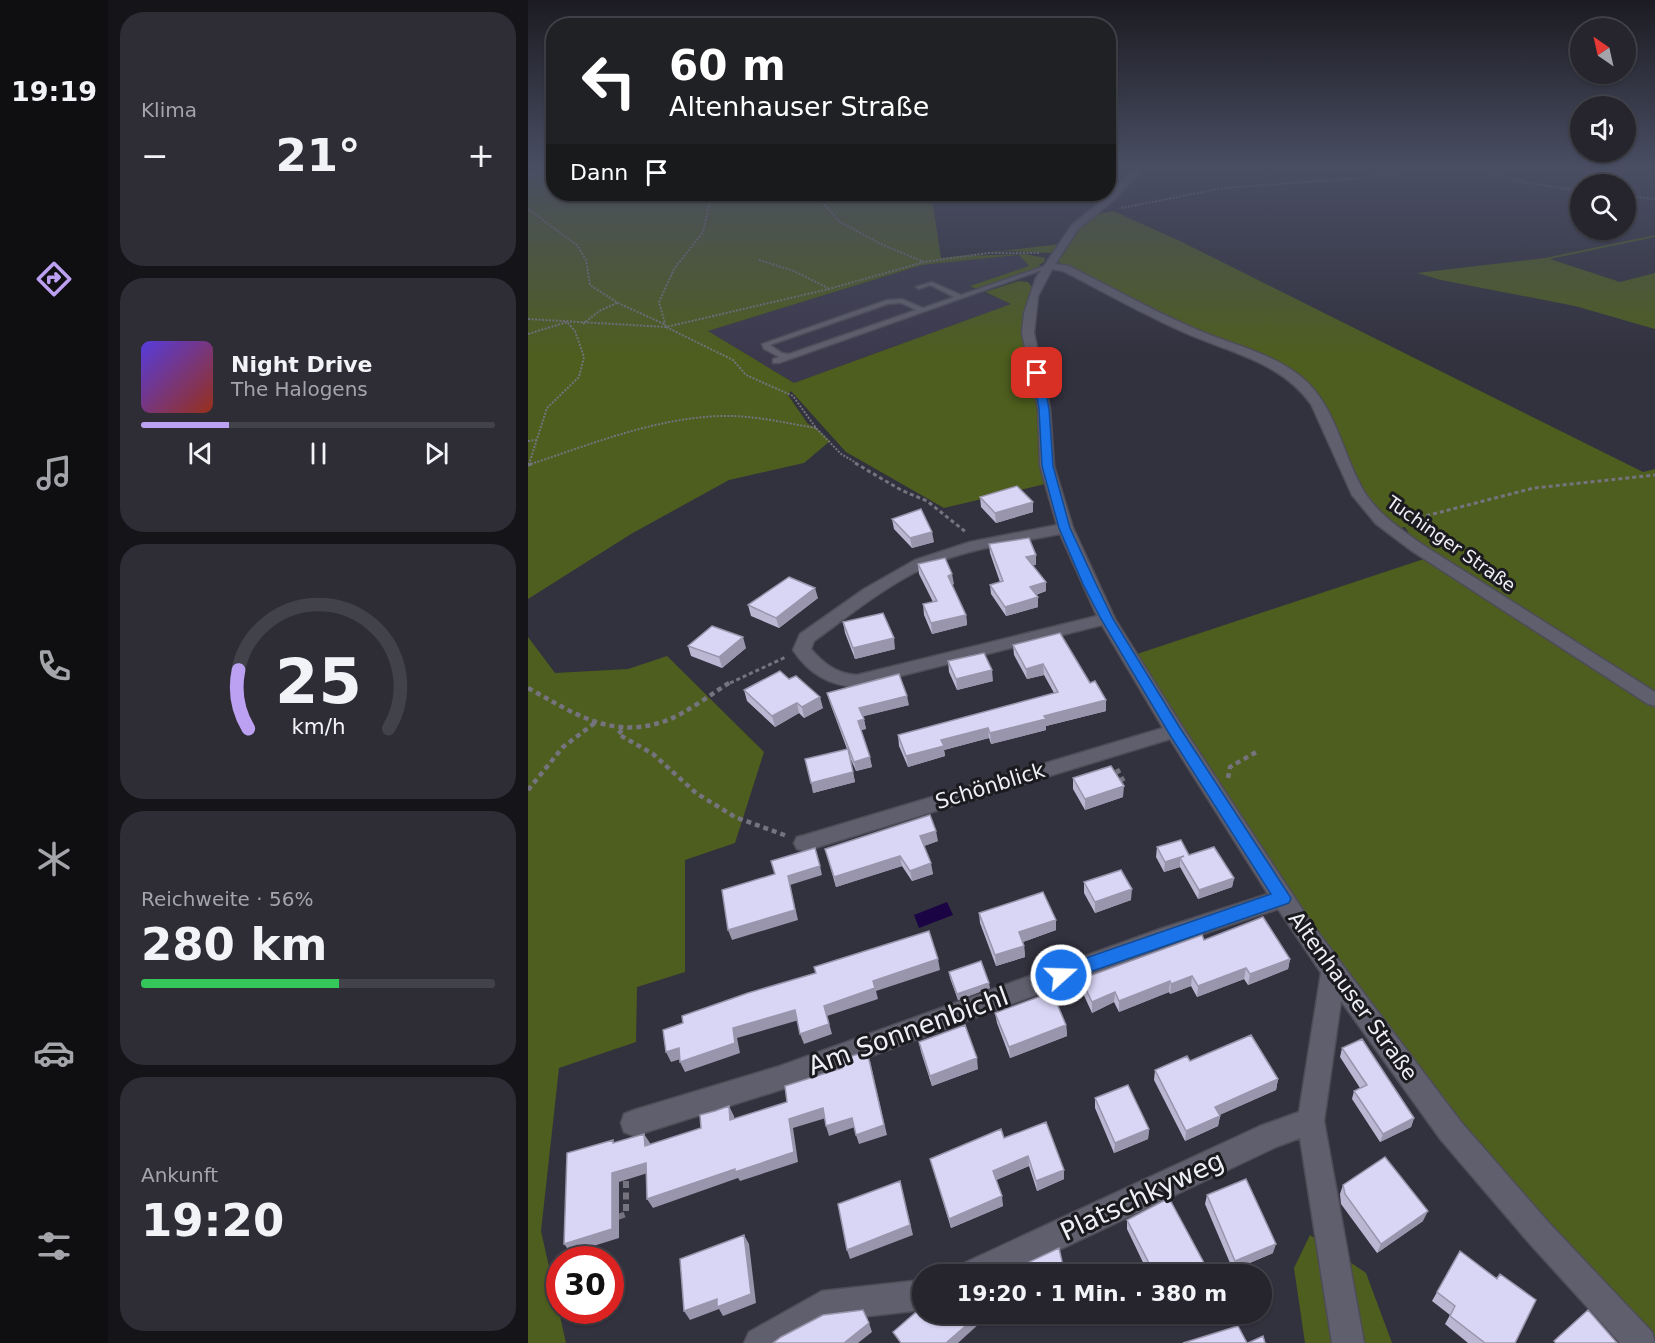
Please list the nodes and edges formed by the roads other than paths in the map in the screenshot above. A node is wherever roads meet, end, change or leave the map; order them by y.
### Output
1 (1073, 232) edge
2 (1053, 260) junction
3 (919, 286) dead end
4 (960, 297) junction
5 (922, 310) junction
6 (790, 356) junction
7 (776, 361) dead end
8 (1065, 528) junction
9 (1107, 619) junction
10 (1655, 700) edge
11 (1175, 731) junction
12 (805, 843) road end
13 (1283, 898) junction
14 (1333, 971) junction
15 (1311, 1121) junction
16 (634, 1123) dead end
17 (996, 1264) edge
18 (912, 1296) edge
19 (760, 1343) edge
20 (1348, 1343) edge
21 (1641, 1343) edge

1 - 2 street, Altenhauser Straße
2 - 4 lane
2 - 8 street, Altenhauser Straße
2 - 10 street, Tuchinger Straße
3 - 4 lane
4 - 5 lane
5 - 6 lane
5 - 6 lane
6 - 7 lane
8 - 9 street, Altenhauser Straße
8 - 9 street
9 - 11 street, Altenhauser Straße
11 - 12 street, Schönblick
11 - 13 street, Altenhauser Straße
13 - 14 street, Altenhauser Straße
13 - 16 street, Am Sonnenbichl
14 - 15 street
14 - 21 street, Altenhauser Straße
15 - 17 street, Platschkyweg
15 - 20 street
18 - 19 street

